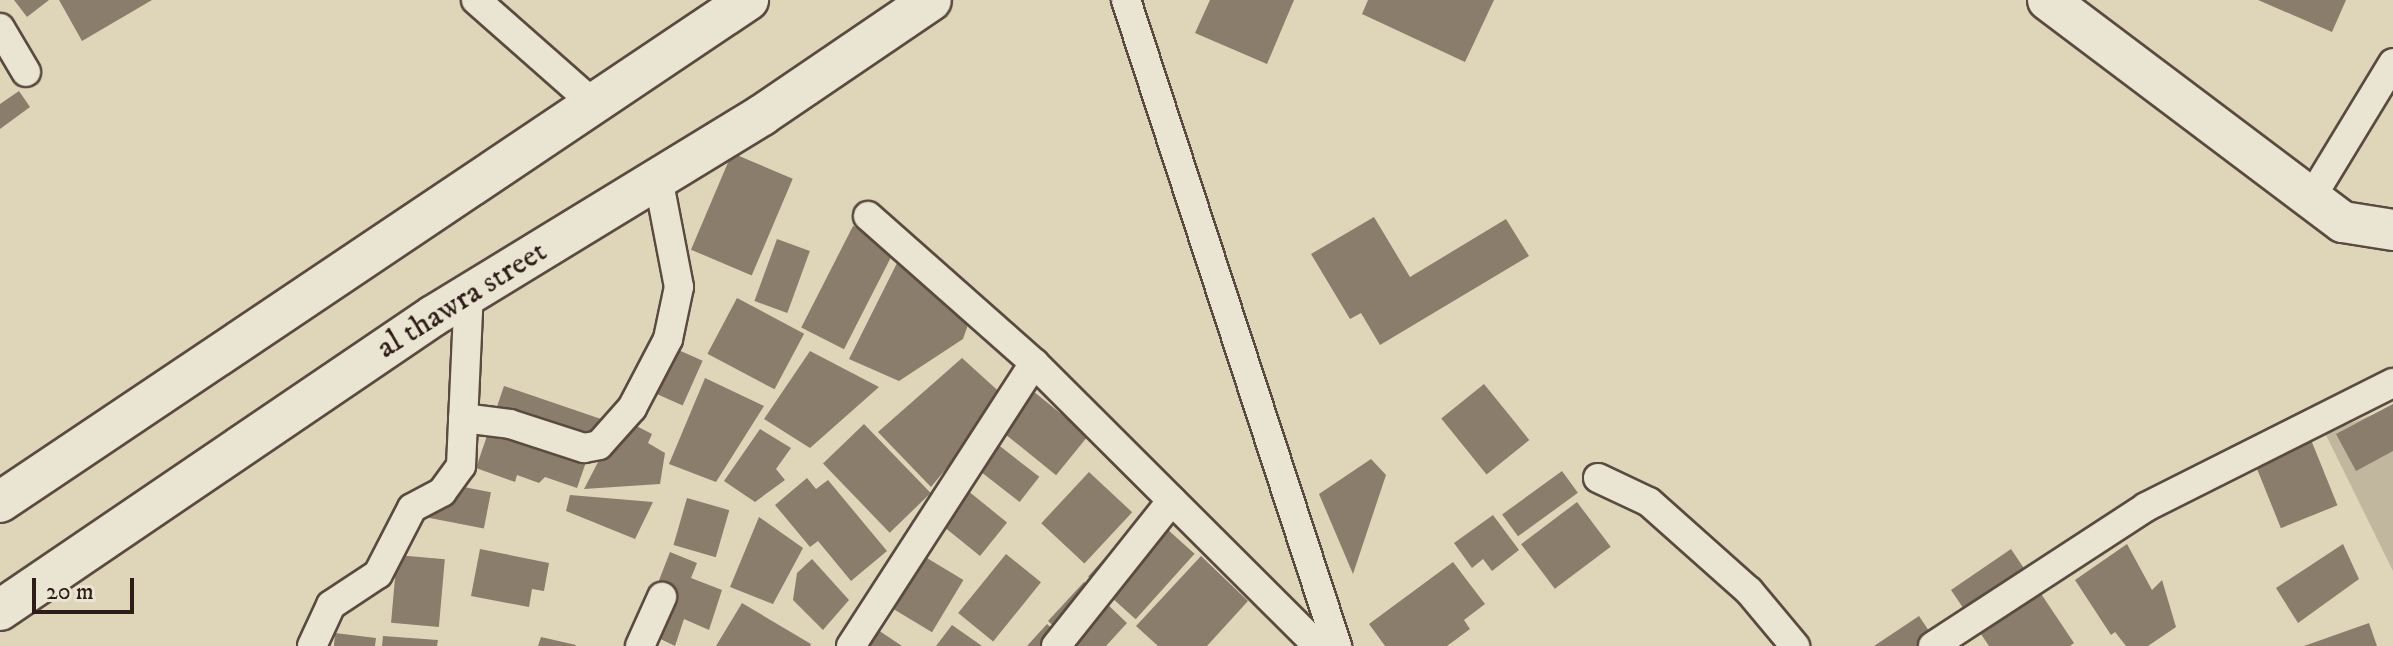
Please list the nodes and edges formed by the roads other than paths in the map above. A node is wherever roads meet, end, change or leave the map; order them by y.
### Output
1 (476, 0) edge
2 (748, 0) edge
3 (931, 0) edge
4 (1126, 0) edge
5 (2048, 0) edge
6 (0, 28) edge
7 (2393, 63) edge
8 (26, 72) dead end
9 (593, 103) junction
10 (658, 178) junction
11 (2311, 198) junction
12 (868, 216) dead end
13 (2393, 230) edge
14 (469, 293) junction
15 (1034, 363) junction
16 (2393, 383) edge
17 (463, 418) junction
18 (1598, 478) dead end
19 (1172, 500) junction
20 (0, 502) edge
21 (662, 597) dead end
22 (0, 610) edge
23 (1304, 641) edge
24 (312, 646) edge
25 (640, 646) edge
26 (851, 646) edge
27 (1056, 646) edge
28 (1337, 646) edge
29 (1795, 646) edge
30 (1933, 646) edge

1 - 9 street
2 - 9 main road
3 - 10 main road, al thawra street
4 - 28 street
5 - 11 main road
6 - 8 street
7 - 11 street
9 - 20 main road
10 - 14 main road, al thawra street
10 - 17 street
11 - 13 main road
12 - 15 street
14 - 17 street
14 - 22 main road, al thawra street
15 - 19 street
15 - 26 street
16 - 30 street
17 - 24 street
18 - 29 street
19 - 23 street
19 - 27 street
21 - 25 street

